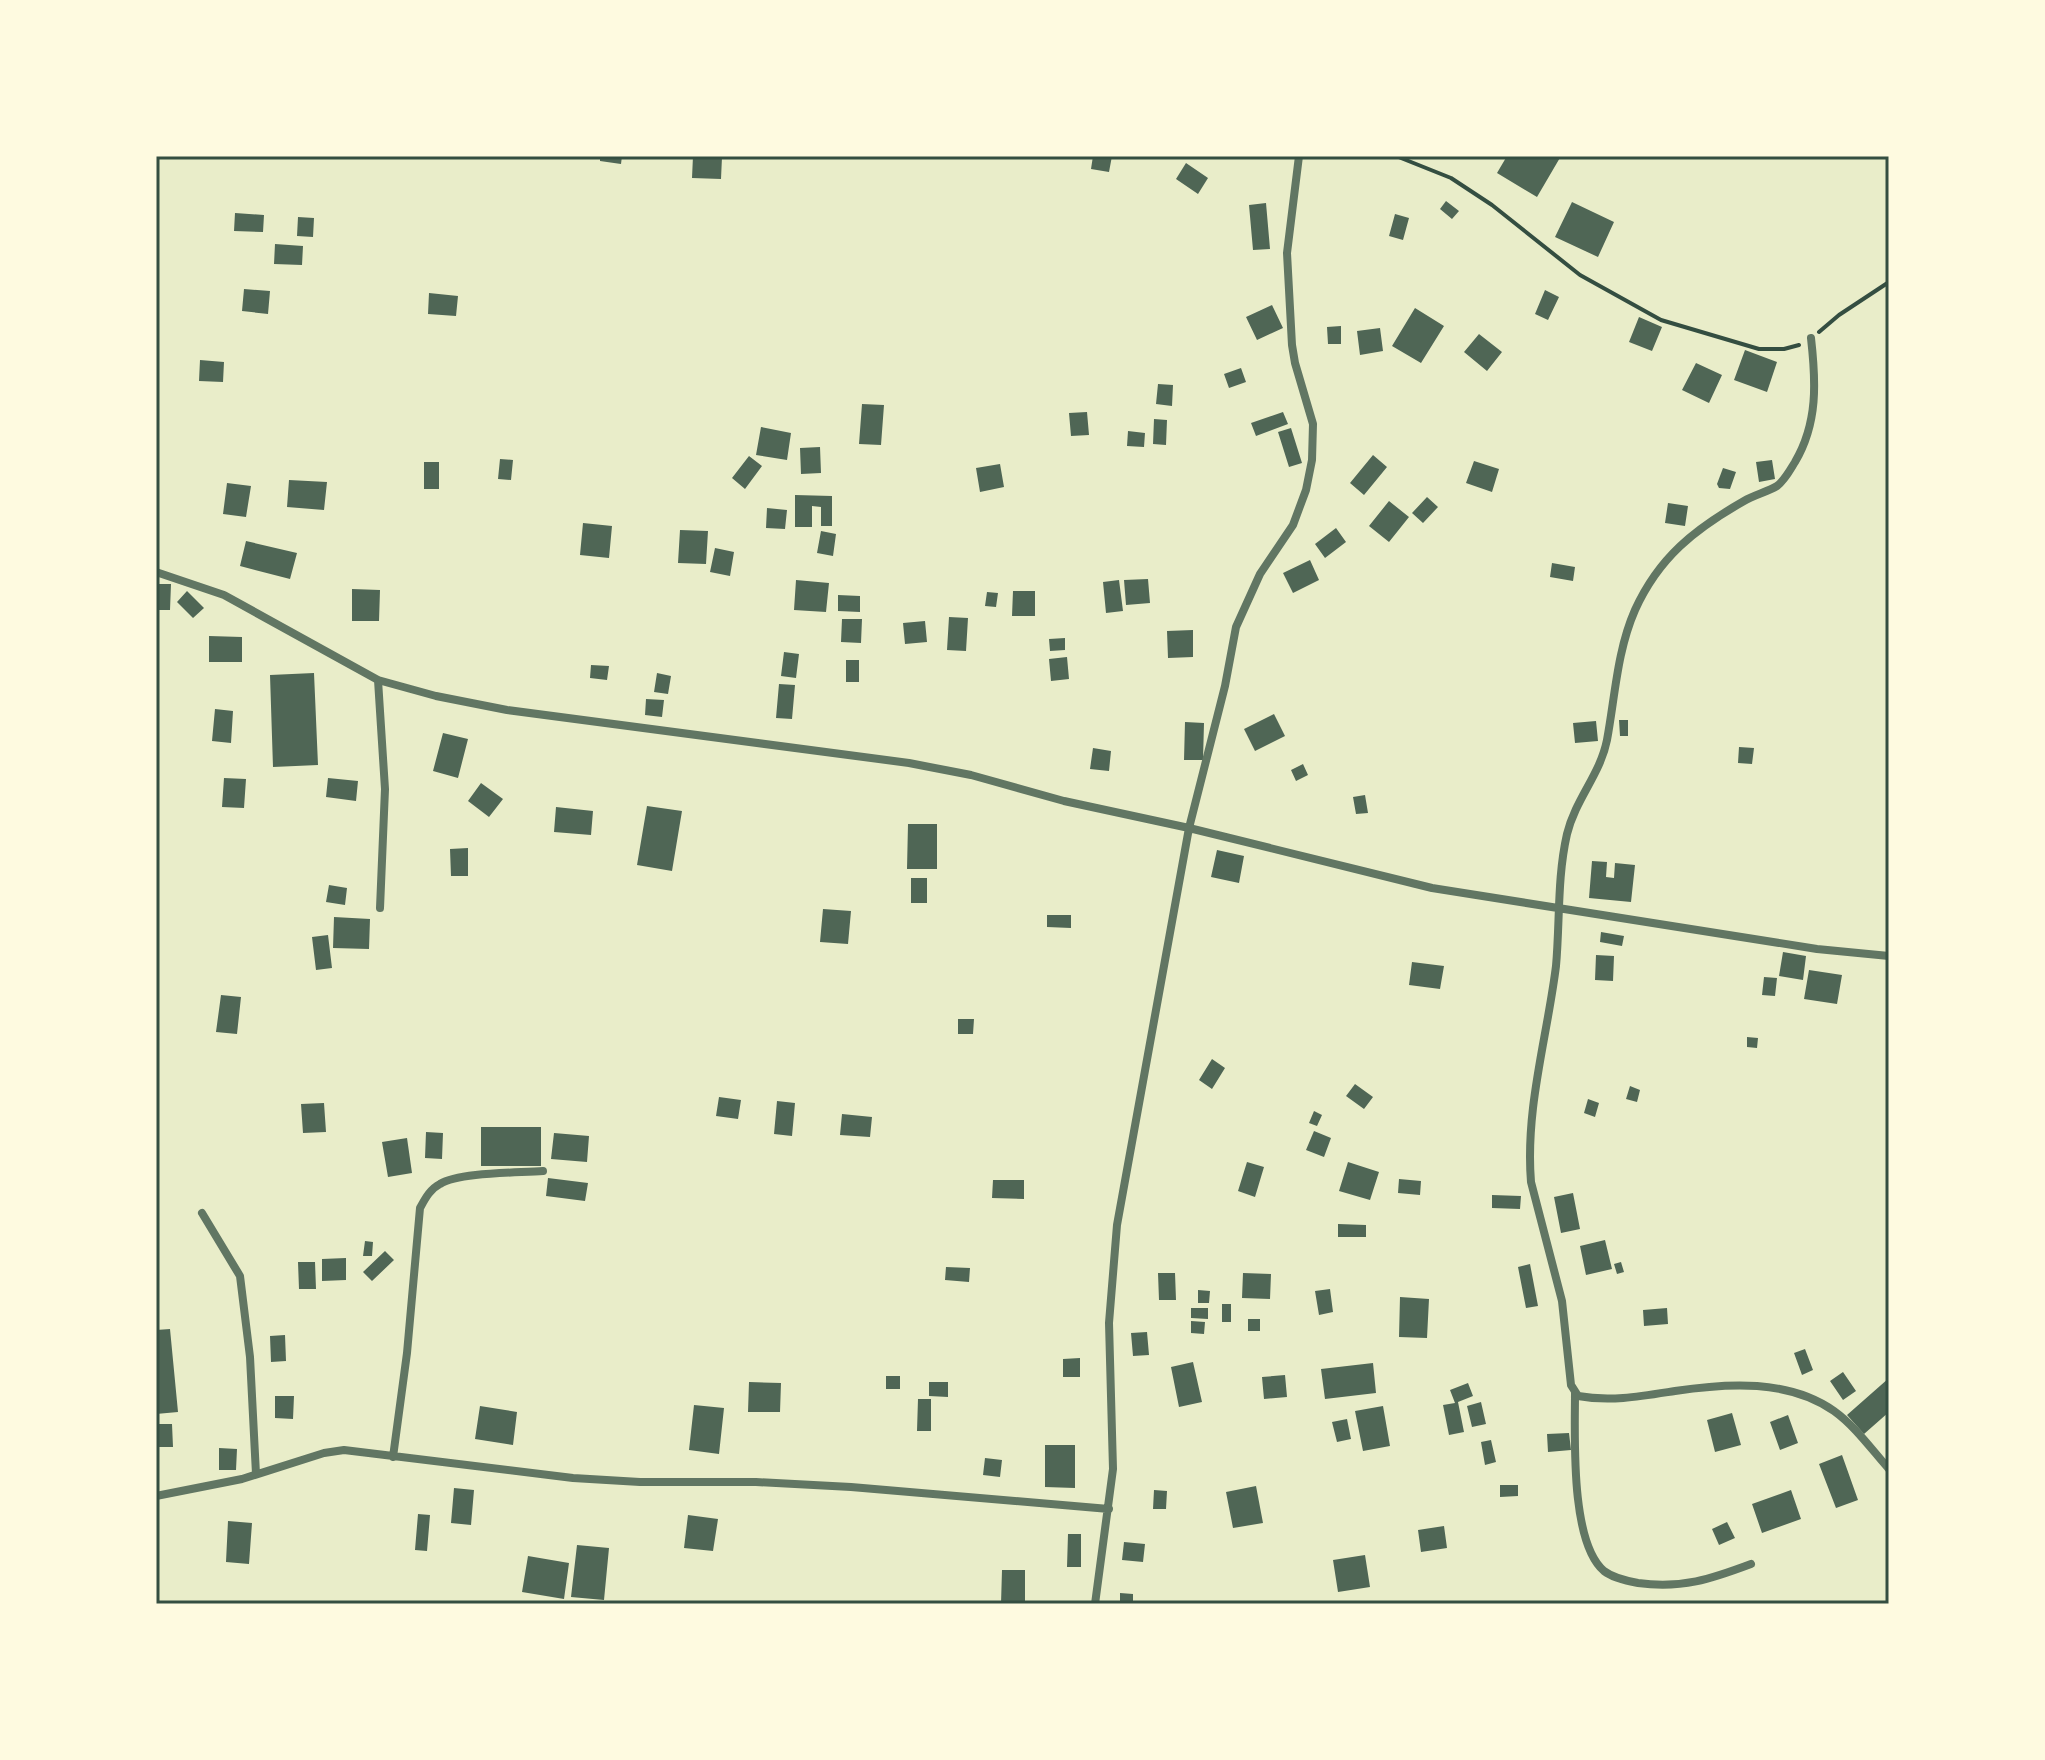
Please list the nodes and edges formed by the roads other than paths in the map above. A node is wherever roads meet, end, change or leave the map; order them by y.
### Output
1 (1299, 156) edge
2 (1811, 338) road end
3 (156, 572) edge
4 (378, 680) junction
5 (1189, 828) junction
6 (1558, 907) junction
7 (380, 908) dead end
8 (1889, 956) edge
9 (543, 1171) dead end
10 (202, 1213) dead end
11 (1575, 1393) junction
12 (393, 1457) junction
13 (1889, 1469) edge
14 (256, 1474) junction
15 (156, 1496) edge
16 (1109, 1509) junction
17 (1751, 1564) dead end
18 (1095, 1604) edge

1 - 5 street
2 - 6 street
3 - 4 street
4 - 5 street
4 - 7 street
5 - 6 street
5 - 16 street
6 - 8 street
6 - 11 street
9 - 12 street
10 - 14 street
11 - 13 street
11 - 17 street
12 - 14 street
12 - 16 street
14 - 15 street
16 - 18 street

